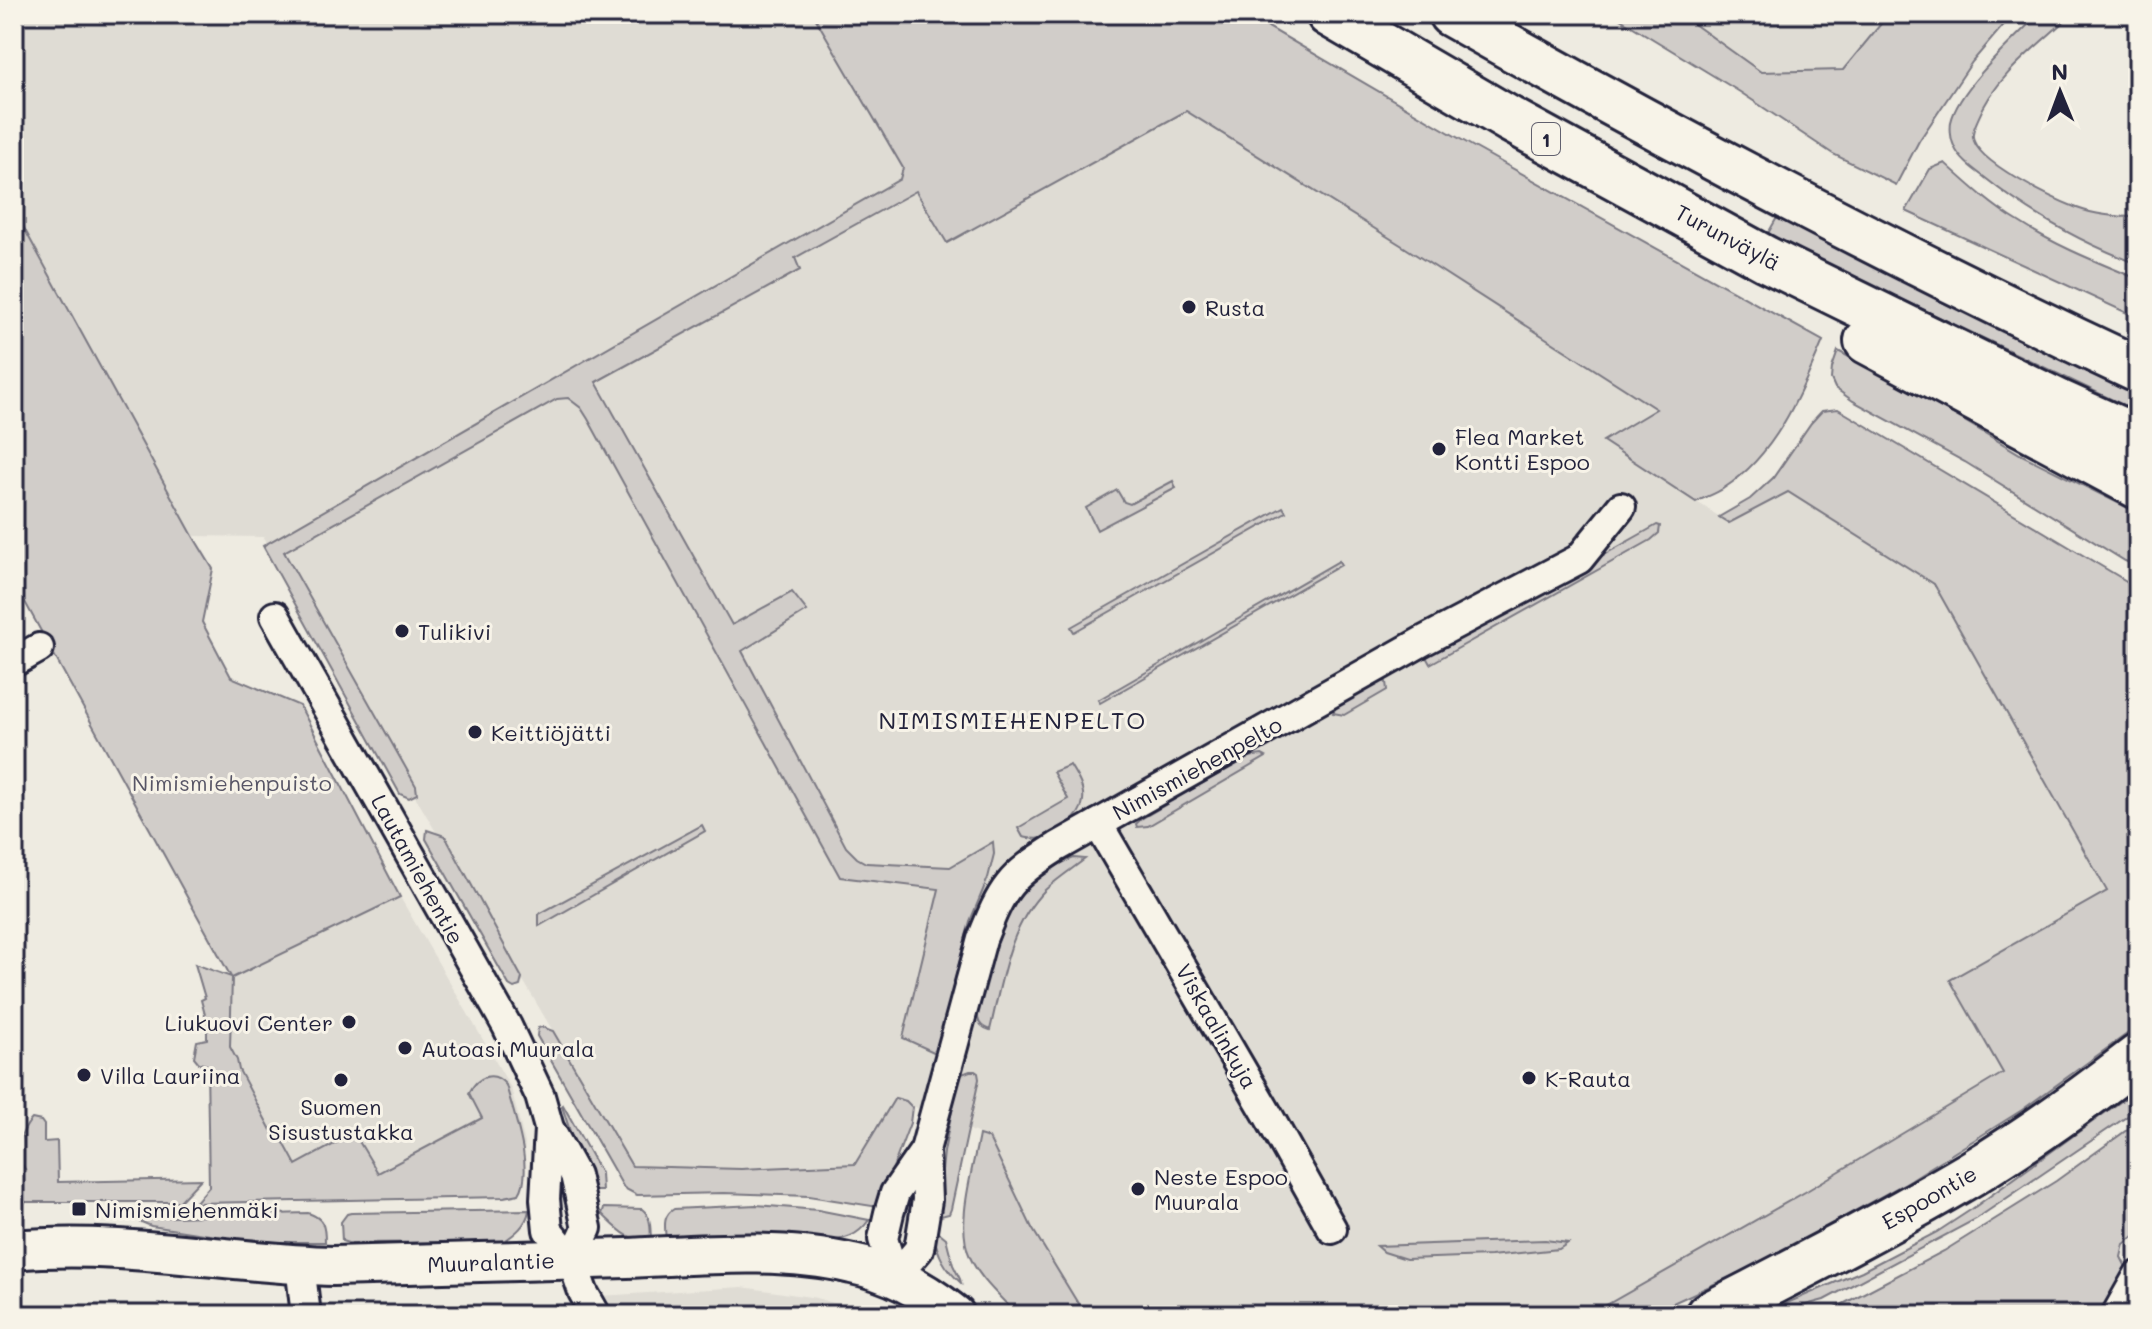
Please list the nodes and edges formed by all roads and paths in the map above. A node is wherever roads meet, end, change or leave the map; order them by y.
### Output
1 (1329, 14) edge
2 (1451, 14) edge
3 (1502, 14) edge
4 (1611, 105) junction
5 (1790, 200) junction
6 (1766, 259) junction
7 (2138, 338) edge
8 (2138, 370) edge
9 (2138, 438) edge
10 (2138, 486) edge
11 (1621, 507) dead end
12 (275, 616) dead end
13 (39, 648) dead end
14 (14, 662) edge
15 (1098, 824) junction
16 (2138, 1057) edge
17 (1332, 1229) dead end
18 (14, 1250) edge
19 (572, 1260) junction
20 (300, 1265) junction
21 (2138, 1276) edge
22 (895, 1277) junction
23 (306, 1315) edge
24 (596, 1315) edge
25 (955, 1315) edge
26 (1708, 1315) edge
27 (2116, 1315) edge

1 - 6 main road, Turunväylä / 1
2 - 4 main road
3 - 4 main road
4 - 5 main road
5 - 7 main road
5 - 8 main road
6 - 9 main road, Turunväylä / 1
6 - 10 main road
11 - 15 street, Nimismiehenpelto
12 - 19 street, Lautamiehentie
13 - 14 street
15 - 17 street, Viskaalinkuja
15 - 22 street, Nimismiehenpelto
16 - 26 main road, Espoontie
18 - 20 street, Muuralantie
19 - 20 street, Muuralantie
19 - 22 street, Muuralantie
19 - 24 street
20 - 23 street
21 - 27 street
22 - 25 street, Muuralantie

